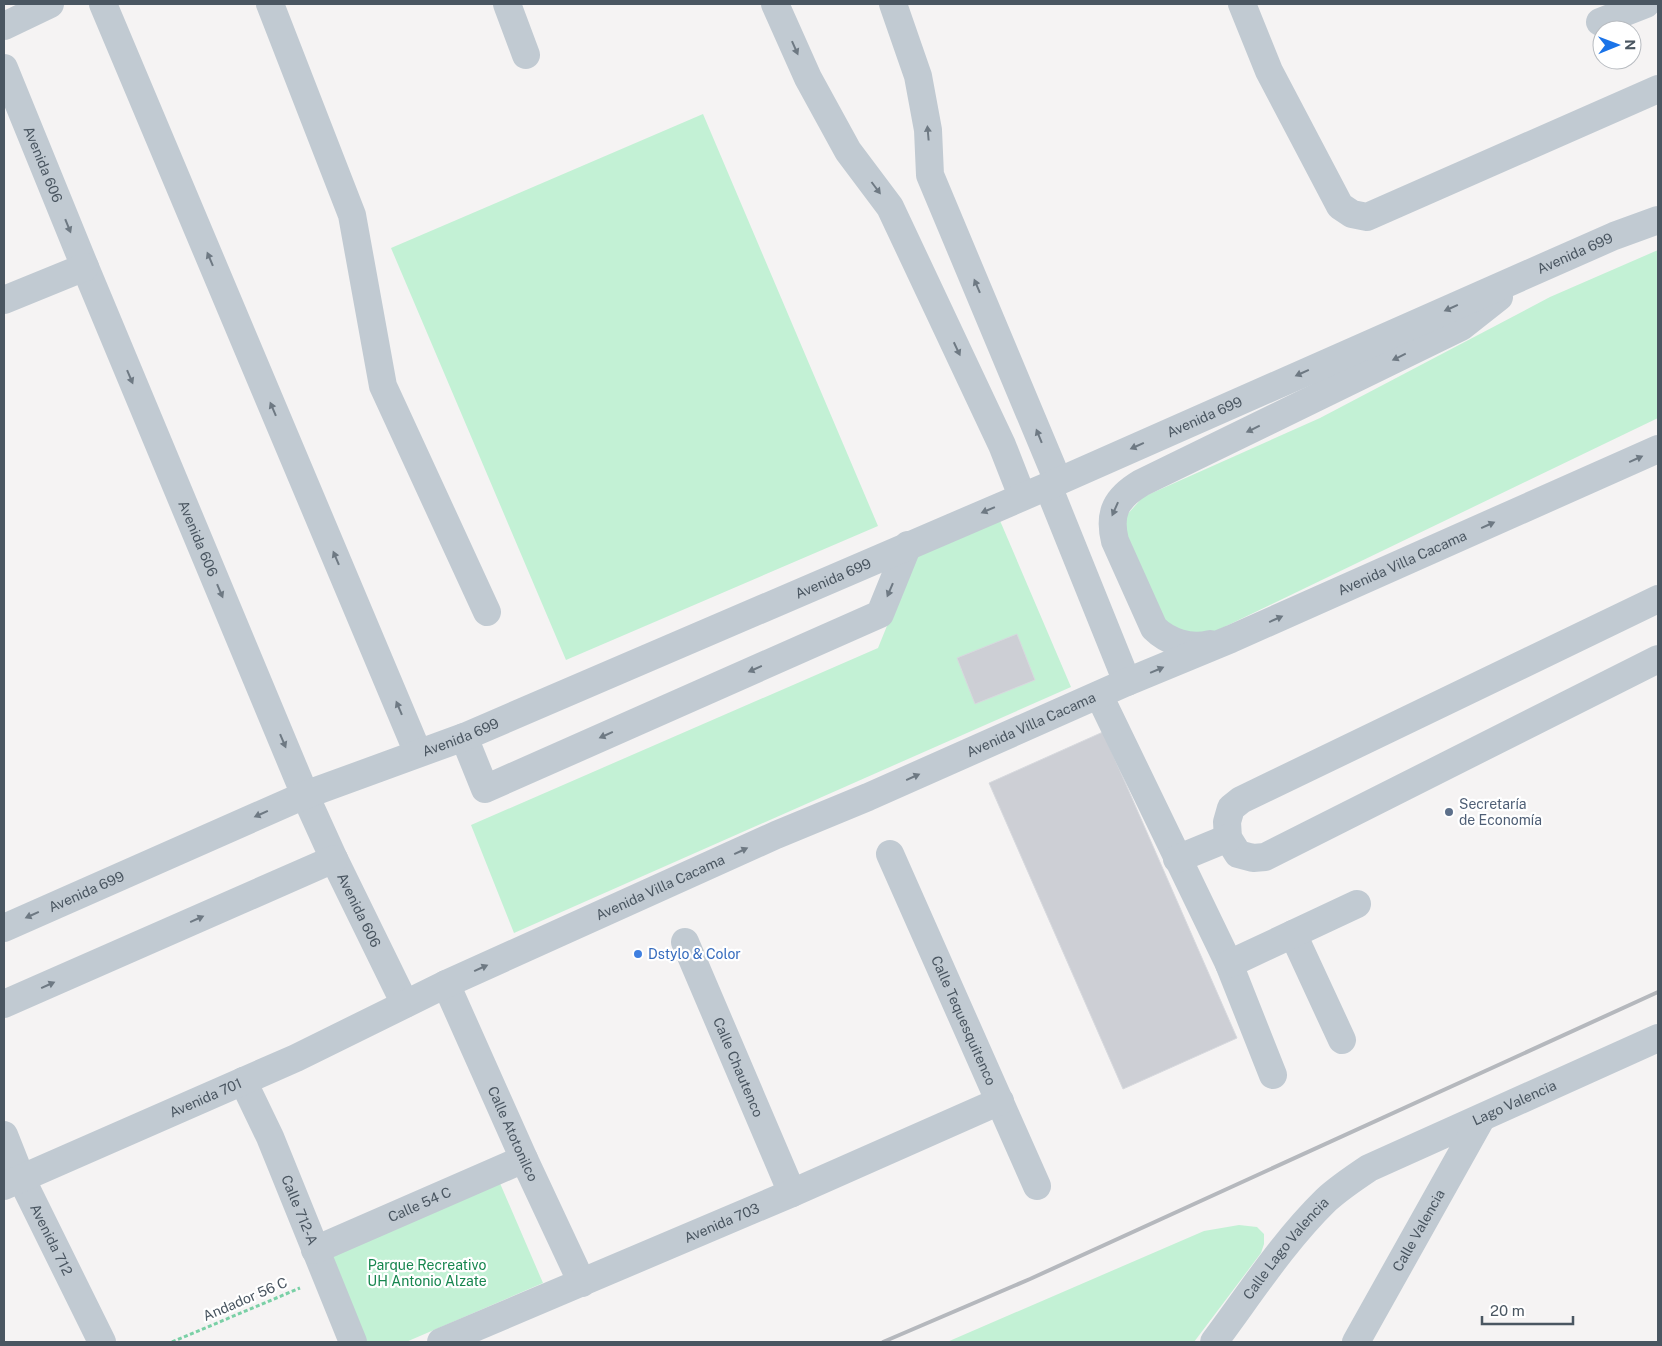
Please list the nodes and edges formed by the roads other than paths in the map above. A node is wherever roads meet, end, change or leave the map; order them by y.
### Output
1 (50, 4) edge
2 (103, 4) edge
3 (270, 4) edge
4 (507, 4) edge
5 (775, 4) edge
6 (893, 4) edge
7 (1242, 4) edge
8 (1646, 4) edge
9 (1605, 20) edge
10 (4, 26) edge
11 (526, 56) dead end
12 (7, 85) edge
13 (1658, 89) edge
14 (1658, 220) edge
15 (85, 267) junction
16 (1527, 274) junction
17 (4, 300) edge
18 (1658, 449) edge
19 (1053, 484) junction
20 (1022, 496) junction
21 (908, 545) junction
22 (1658, 599) edge
23 (487, 612) dead end
24 (1231, 639) junction
25 (1658, 659) edge
26 (1127, 682) junction
27 (1099, 695) junction
28 (464, 737) junction
29 (418, 753) junction
30 (305, 794) junction
31 (1228, 838) junction
32 (890, 854) dead end
33 (334, 859) junction
34 (1178, 859) junction
35 (1356, 904) dead end
36 (4, 928) edge
37 (1292, 934) junction
38 (685, 942) dead end
39 (1229, 964) junction
40 (446, 984) junction
41 (4, 1004) edge
42 (405, 1004) junction
43 (1658, 1038) edge
44 (1342, 1040) dead end
45 (1273, 1075) dead end
46 (243, 1081) junction
47 (1000, 1101) junction
48 (1481, 1118) junction
49 (4, 1135) edge
50 (524, 1159) junction
51 (1369, 1168) joint
52 (13, 1182) edge
53 (1037, 1186) dead end
54 (792, 1193) junction
55 (315, 1250) junction
56 (582, 1283) junction
57 (102, 1342) edge
58 (353, 1342) edge
59 (441, 1342) edge
60 (1214, 1342) edge
61 (1356, 1342) edge

1 - 10 street
29 -> 2 street
3 - 23 street
4 - 11 street
5 -> 20 street
19 -> 6 street
7 - 13 street
8 - 9 street
12 -> 15 street, Avenida 606
14 - 16 street, Avenida 699
15 - 17 street
15 -> 30 street, Avenida 606
16 -> 19 street, Avenida 699
16 -> 24 street
24 -> 18 street, Avenida Villa Cacama
19 - 20 street, Avenida 699
19 - 26 street
20 -> 21 street, Avenida 699
21 - 28 street, Avenida 699
21 -> 28 street
22 - 31 street
26 -> 24 street, Avenida Villa Cacama
25 - 31 street
26 - 27 street, Avenida Villa Cacama
27 - 34 street
40 -> 27 street, Avenida Villa Cacama
28 - 29 street, Avenida 699
29 - 30 street, Avenida 699
30 - 33 street, Avenida 606
30 -> 36 street, Avenida 699
31 - 34 street
32 - 47 street, Calle Tequesquitenco
41 -> 33 street
33 - 42 street, Avenida 606
34 - 39 street
35 - 37 street
37 - 39 street
37 - 44 street
38 - 54 street, Calle Chautenco
39 - 45 street
40 - 42 street, Avenida Villa Cacama
40 - 50 street, Calle Atotonilco
42 - 46 street, Avenida 701
43 - 48 street, Lago Valencia
46 - 52 street, Avenida 701
46 - 55 street, Calle 712-A
47 - 53 street, Calle Tequesquitenco
47 - 54 street, Avenida 703
48 - 51 street, Lago Valencia
48 - 61 street, Calle Valencia
49 - 52 street, Avenida 712
50 - 55 street, Calle 54 C
50 - 56 street, Calle Atotonilco
51 - 60 street, Calle Lago Valencia
52 - 57 street, Avenida 712
54 - 56 street, Avenida 703
55 - 58 street, Calle 712-A
56 - 59 street, Avenida 703

